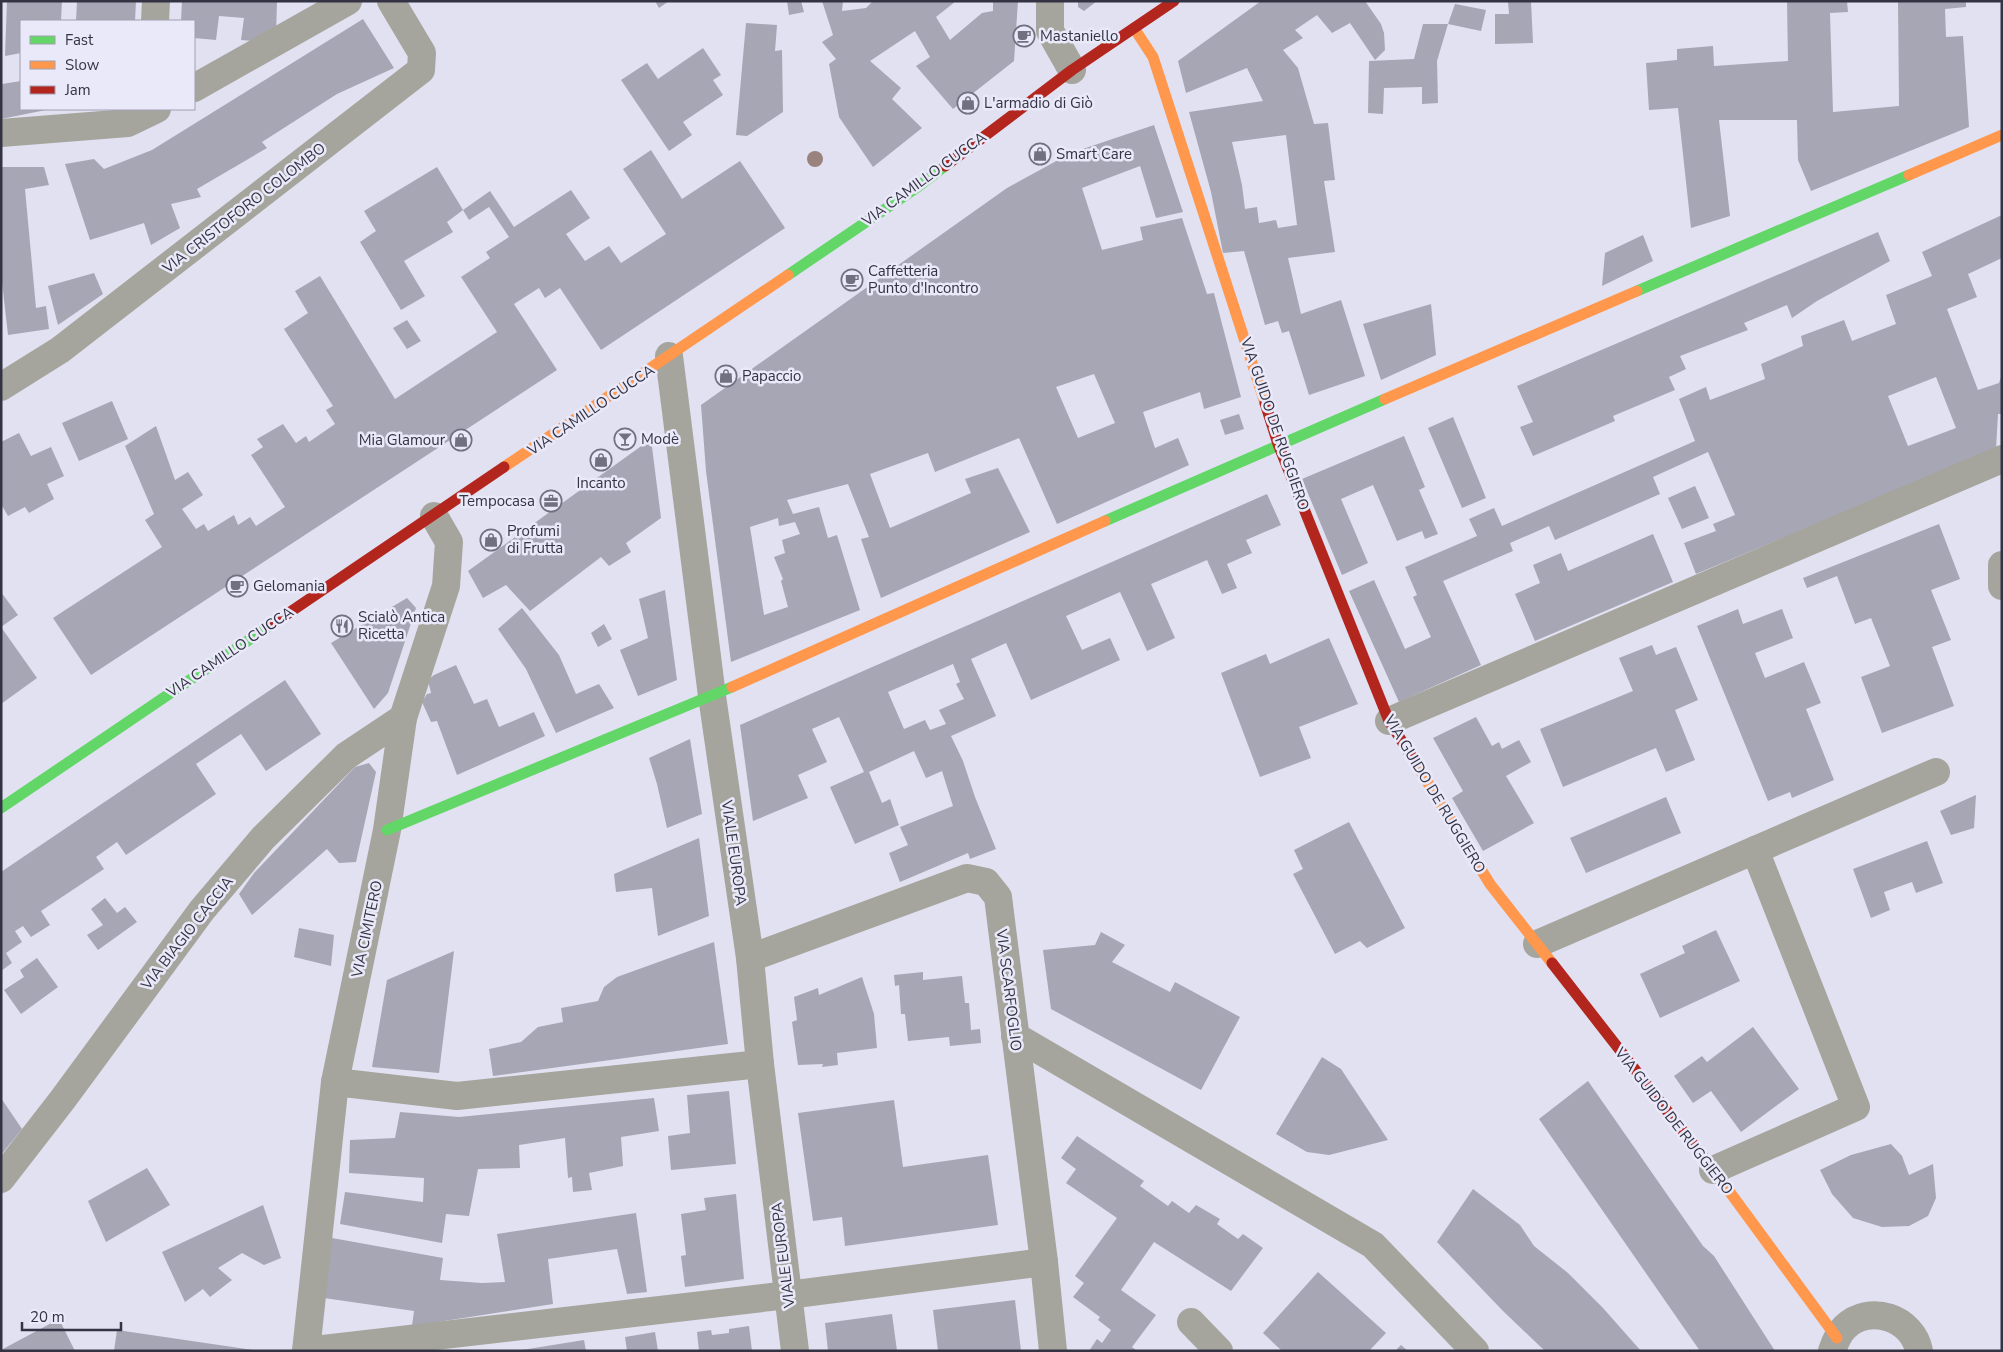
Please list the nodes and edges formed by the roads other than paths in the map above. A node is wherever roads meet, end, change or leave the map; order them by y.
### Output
1 (156, 1) edge
2 (348, 1) edge
3 (391, 1) edge
4 (1050, 1) edge
5 (1174, 1) edge
6 (155, 20) edge
7 (1134, 28) junction
8 (1072, 70) junction
9 (195, 87) edge
10 (154, 110) edge
11 (1, 133) edge
12 (2002, 135) edge
13 (669, 356) junction
14 (1, 387) edge
15 (1278, 444) junction
16 (2002, 459) edge
17 (434, 516) junction
18 (2002, 565) edge
19 (2002, 586) edge
20 (712, 696) junction
21 (403, 718) junction
22 (1388, 721) junction
23 (1936, 772) dead end
24 (1, 808) edge
25 (387, 830) junction
26 (1755, 850) junction
27 (1536, 944) junction
28 (750, 958) junction
29 (1014, 1036) junction
30 (760, 1064) junction
31 (335, 1082) junction
32 (1713, 1170) junction
33 (1, 1178) edge
34 (1044, 1262) junction
35 (788, 1295) junction
36 (1190, 1322) dead end
37 (1834, 1344) edge
38 (306, 1351) edge
39 (795, 1351) edge
40 (1053, 1351) edge
41 (1219, 1351) edge
42 (1475, 1351) edge
43 (1919, 1351) edge

1 - 6 street
2 - 9 street
3 - 14 street, VIA CRISTOFORO COLOMBO
4 - 8 street
5 - 7 street, VIA CAMILLO CUCCA
7 - 8 street, VIA CAMILLO CUCCA
7 - 15 street, VIA GUIDO DE RUGGIERO
8 - 13 street, VIA CAMILLO CUCCA
10 - 11 street
12 - 15 street
13 - 17 street, VIA CAMILLO CUCCA
13 - 20 street, VIALE EUROPA
15 - 20 street
15 - 22 street, VIA GUIDO DE RUGGIERO
16 - 22 street
17 - 21 street, VIA CIMITERO
17 - 24 street, VIA CAMILLO CUCCA
18 - 19 street
20 - 25 street
20 - 28 street, VIALE EUROPA
21 - 25 street, VIA CIMITERO
21 - 33 street, VIA BIAGIO CACCIA
22 - 27 street, VIA GUIDO DE RUGGIERO
23 - 26 street
25 - 31 street, VIA CIMITERO
26 - 27 street
26 - 32 street
27 - 32 street, VIA GUIDO DE RUGGIERO
28 - 29 street, VIA SCARFOGLIO
28 - 30 street, VIALE EUROPA
29 - 34 street, VIA SCARFOGLIO
29 - 42 street
30 - 31 street
30 - 35 street, VIALE EUROPA
31 - 38 street, VIA CIMITERO
32 - 37 street, VIA GUIDO DE RUGGIERO
34 - 35 street
34 - 40 street, VIA SCARFOGLIO
35 - 38 street
35 - 39 street, VIALE EUROPA
36 - 41 street
37 - 43 street

